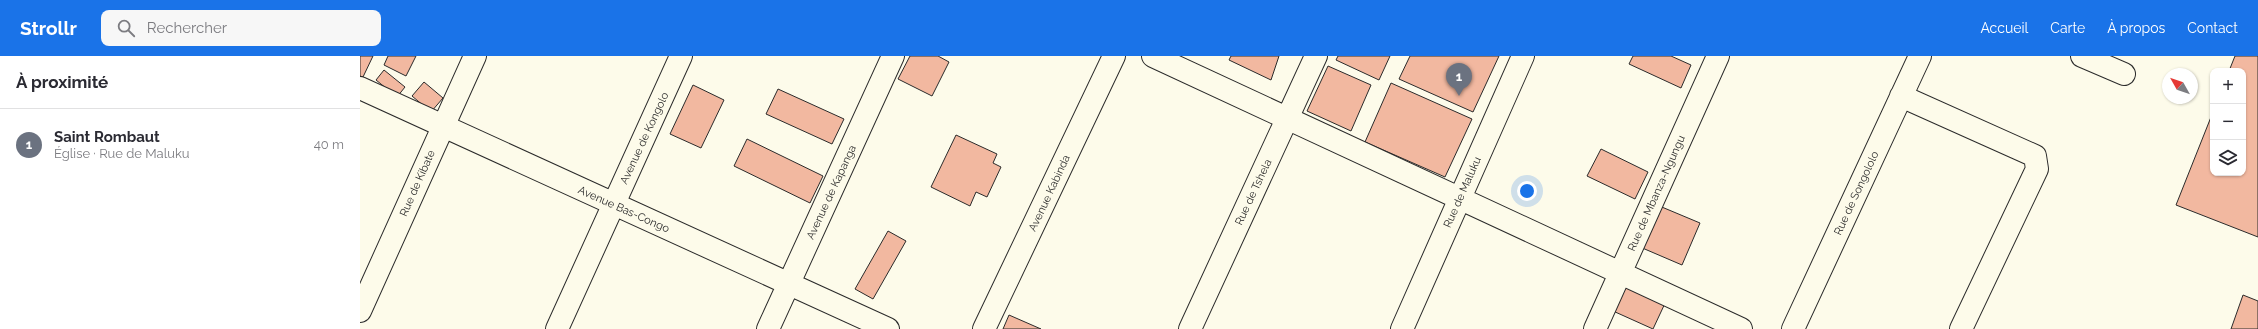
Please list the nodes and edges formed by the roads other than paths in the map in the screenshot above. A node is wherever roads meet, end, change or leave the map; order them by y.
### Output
1 (475, 56) edge
2 (681, 56) edge
3 (893, 56) edge
4 (1114, 56) edge
5 (1153, 56) edge
6 (1316, 56) edge
7 (1523, 56) edge
8 (1718, 56) edge
9 (1920, 56) edge
10 (2082, 56) edge
11 (2124, 74) dead end
12 (360, 88) edge
13 (1901, 96) junction
14 (1287, 119) junction
15 (443, 126) junction
16 (1459, 199) junction
17 (613, 205) junction
18 (1621, 272) junction
19 (790, 282) junction
20 (360, 311) edge
21 (557, 329) edge
22 (768, 329) edge
23 (888, 329) edge
24 (984, 329) edge
25 (1190, 329) edge
26 (1402, 329) edge
27 (1595, 329) edge
28 (1741, 329) edge
29 (1793, 329) edge
30 (1961, 329) edge

1 - 15 street, Rue de Kibate
2 - 17 street, Avenue de Kongolo
3 - 19 street, Avenue de Kapanga
4 - 24 street, Avenue Kabinda
5 - 14 street
6 - 14 street, Rue de Tshela
7 - 16 street, Rue de Maluku
8 - 18 street, Rue de Mbanza-Ngungu
9 - 13 street, Rue de Songololo
10 - 11 street
12 - 15 street, Avenue Bas-Congo
13 - 29 street, Rue de Songololo
13 - 30 street
14 - 16 street
14 - 25 street, Rue de Tshela
15 - 17 street, Avenue Bas-Congo
15 - 20 street, Rue de Kibate
16 - 18 street
16 - 26 street, Rue de Maluku
17 - 19 street, Avenue Bas-Congo
17 - 21 street, Avenue de Kongolo
18 - 27 street, Rue de Mbanza-Ngungu
18 - 28 street
19 - 22 street, Avenue de Kapanga
19 - 23 street, Avenue Bas-Congo

